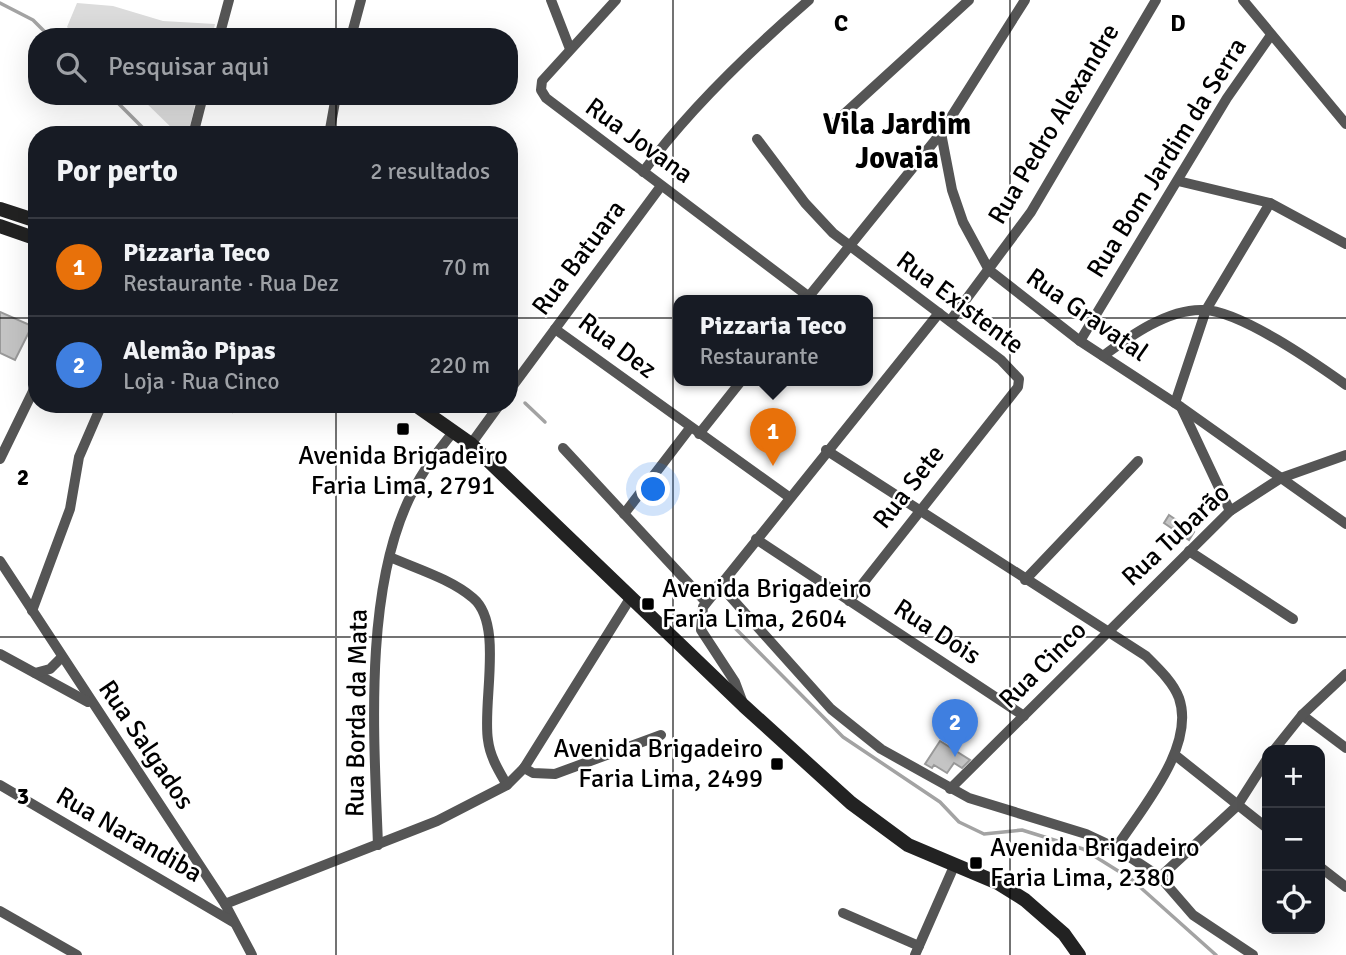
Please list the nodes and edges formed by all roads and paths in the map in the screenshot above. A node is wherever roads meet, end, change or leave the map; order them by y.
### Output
1 (229, 0) edge
2 (361, 0) edge
3 (551, 0) edge
4 (615, 0) edge
5 (809, 0) edge
6 (969, 0) edge
7 (1025, 0) edge
8 (1156, 0) edge
9 (1243, 0) edge
10 (221, 28) edge
11 (353, 28) edge
12 (1271, 34) junction
13 (570, 50) junction
14 (201, 105) edge
15 (334, 105) edge
16 (1346, 124) edge
17 (195, 126) edge
18 (331, 126) edge
19 (831, 126) dead end
20 (941, 133) junction
21 (757, 139) dead end
22 (643, 172) junction
23 (1178, 181) junction
24 (661, 186) junction
25 (1270, 203) junction
26 (0, 209) edge
27 (28, 218) edge
28 (0, 226) edge
29 (28, 236) edge
30 (1346, 244) edge
31 (849, 247) junction
32 (989, 270) junction
33 (803, 295) edge
34 (809, 295) edge
35 (1206, 310) junction
36 (939, 313) junction
37 (950, 321) junction
38 (555, 329) junction
39 (1080, 341) junction
40 (1103, 356) junction
41 (518, 379) edge
42 (1346, 384) edge
43 (736, 386) edge
44 (28, 401) edge
45 (1005, 403) joint
46 (1178, 405) junction
47 (98, 413) edge
48 (427, 413) edge
49 (493, 413) edge
50 (454, 431) junction
51 (694, 431) junction
52 (471, 444) junction
53 (563, 448) dead end
54 (826, 450) junction
55 (1343, 454) edge
56 (0, 458) edge
57 (1138, 461) dead end
58 (1281, 478) junction
59 (789, 497) junction
60 (920, 509) junction
61 (1230, 511) junction
62 (624, 514) junction
63 (1346, 524) edge
64 (755, 539) junction
65 (1189, 551) junction
66 (390, 557) junction
67 (0, 561) edge
68 (1025, 580) junction
69 (719, 584) junction
70 (631, 597) junction
71 (849, 601) junction
72 (706, 602) junction
73 (32, 611) junction
74 (1293, 619) dead end
75 (1107, 632) junction
76 (0, 654) edge
77 (61, 657) junction
78 (34, 673) junction
79 (1346, 674) edge
80 (90, 703) junction
81 (744, 706) junction
82 (1302, 715) junction
83 (1024, 716) junction
84 (661, 735) dead end
85 (1278, 745) edge
86 (1346, 748) edge
87 (1175, 755) junction
88 (1262, 767) edge
89 (524, 768) junction
90 (0, 785) edge
91 (507, 785) junction
92 (950, 789) junction
93 (1237, 806) junction
94 (1262, 824) edge
95 (378, 845) junction
96 (1116, 848) junction
97 (956, 864) junction
98 (1325, 871) edge
99 (1160, 877) junction
100 (1346, 887) edge
101 (225, 904) junction
102 (0, 911) edge
103 (843, 913) dead end
104 (236, 923) junction
105 (917, 951) edge
106 (77, 955) edge
107 (252, 955) edge
108 (1079, 955) edge
109 (1253, 955) edge

1 - 10 street
2 - 11 street
3 - 13 street
4 - 13 street, Rua Jovana
5 - 22 street
6 - 19 street
7 - 20 street
8 - 32 street, Rua Pedro Alexandre
9 - 12 street
12 - 16 street
12 - 23 street, Rua Bom Jardim da Serra
13 - 22 street, Rua Jovana
14 - 17 street
15 - 18 street
20 - 31 street
20 - 32 street, Rua Gravatal
21 - 31 street, Rua Existente
22 - 24 street, Rua Jovana
23 - 25 street
23 - 39 street, Rua Bom Jardim da Serra
24 - 33 street, Rua Jovana
24 - 38 street, Rua Batuara
25 - 30 street
25 - 35 street
26 - 27 main road
28 - 29 main road
31 - 34 street
31 - 36 street, Rua Existente
32 - 37 street, Rua Pedro Alexandre
32 - 39 street, Rua Gravatal
35 - 40 street
35 - 42 street
35 - 46 street
36 - 37 street, Rua Existente
36 - 54 street
37 - 45 street, Rua Existente
38 - 41 street, Rua Batuara
38 - 51 street, Rua Dez
39 - 40 street, Rua Gravatal
40 - 46 street, Rua Gravatal
43 - 51 street
44 - 56 street
45 - 60 street, Rua Sete
46 - 58 street, Rua Gravatal
46 - 61 street
47 - 73 street
48 - 50 main road
49 - 52 street
50 - 52 main road
50 - 66 street, Rua Borda da Mata
51 - 59 street, Rua Dez
51 - 62 street
52 - 70 main road
53 - 62 street
54 - 59 street
54 - 60 street
55 - 58 street, Rua Tubarão
57 - 68 street
58 - 61 street, Rua Tubarão
58 - 63 street, Rua Gravatal
59 - 64 street
60 - 68 street
60 - 71 street, Rua Sete
61 - 65 street, Rua Tubarão
62 - 72 street
64 - 69 street
64 - 71 street, Rua Dois
65 - 74 street
65 - 75 street, Rua Tubarão
66 - 91 street
66 - 95 street, Rua Borda da Mata
67 - 73 street, Rua Salgados
68 - 75 street
69 - 72 street
69 - 92 street
70 - 81 main road
70 - 89 street
71 - 83 street, Rua Dois
72 - 81 street
73 - 77 street, Rua Salgados
75 - 83 street, Rua Cinco
75 - 87 street
76 - 78 street
77 - 78 street
77 - 80 street, Rua Salgados
78 - 80 street
79 - 82 street
80 - 101 street, Rua Salgados
81 - 97 main road
82 - 85 street
82 - 86 street
83 - 92 street, Rua Cinco
84 - 89 street
87 - 93 street
87 - 96 street
88 - 93 street
89 - 91 street
90 - 104 street, Rua Narandiba
91 - 95 street
92 - 96 street
93 - 94 street
93 - 99 street
95 - 101 street
96 - 99 street
97 - 105 street
97 - 108 main road
98 - 100 street
99 - 109 street
101 - 104 street, Rua Salgados
102 - 106 street
103 - 105 street
104 - 107 street, Rua Salgados

